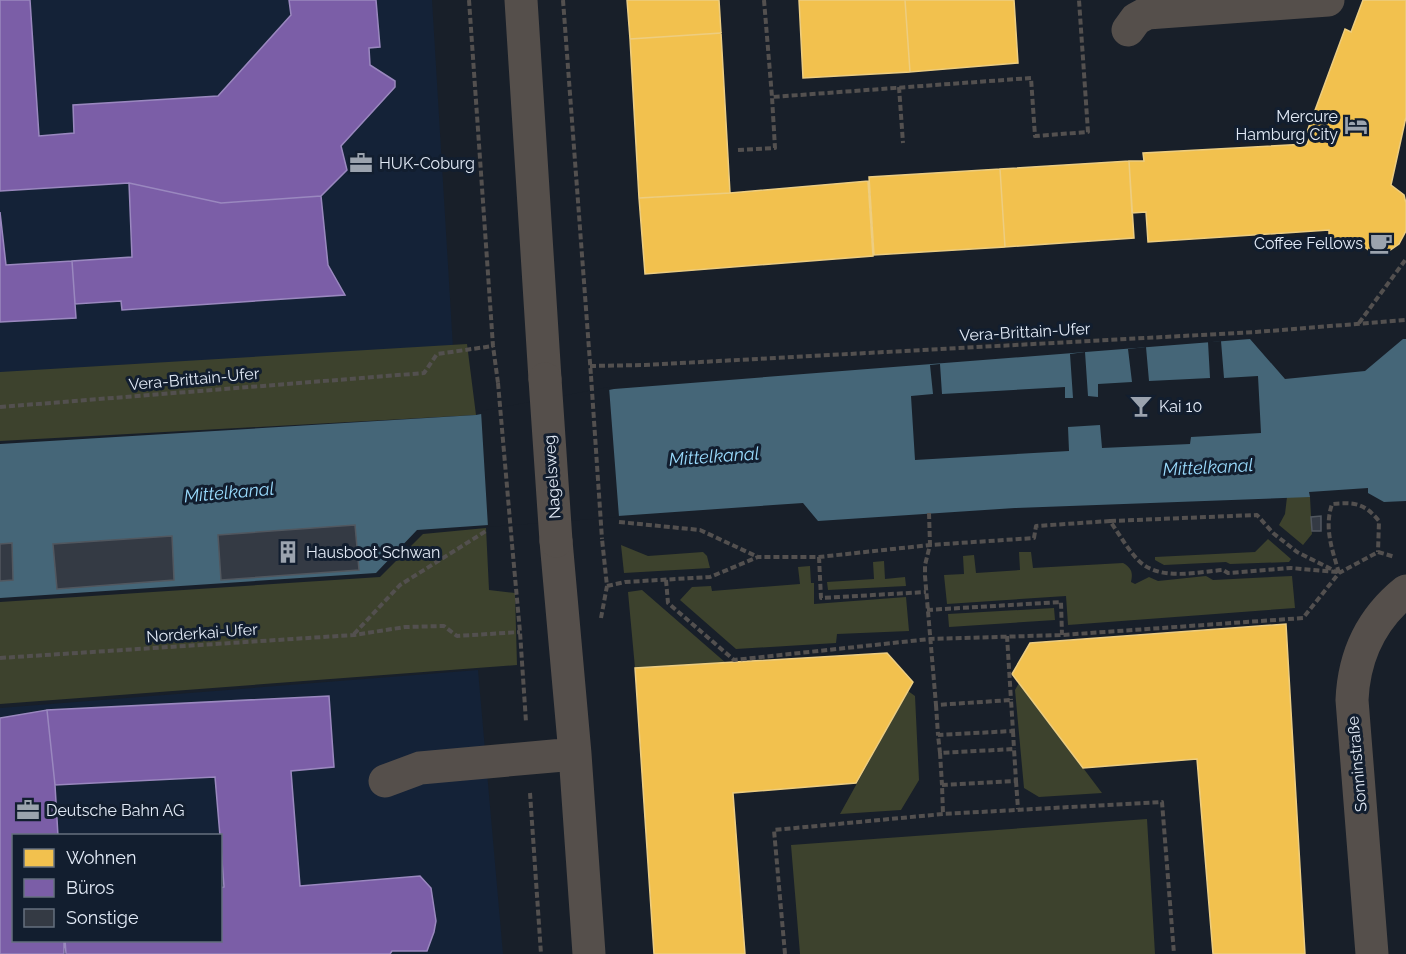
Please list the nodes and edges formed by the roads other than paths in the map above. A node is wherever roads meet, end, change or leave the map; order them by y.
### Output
1 (521, 0) edge
2 (1328, 0) edge
3 (1128, 30) dead end
4 (1404, 575) edge
5 (575, 754) junction
6 (385, 781) dead end
7 (589, 954) edge
8 (1372, 954) edge

1 - 5 street, Nagelsweg, bridge
2 - 3 street
4 - 8 street, Sonninstraße
5 - 6 street
5 - 7 street, Nagelsweg

